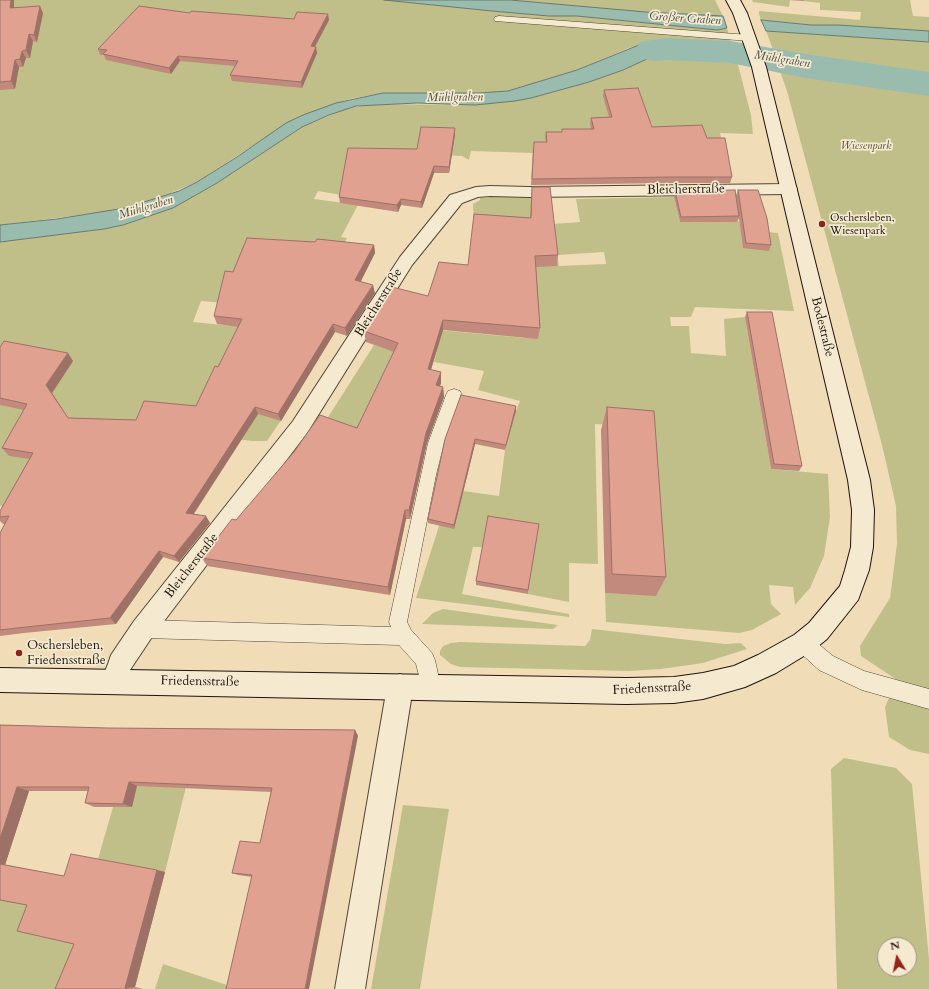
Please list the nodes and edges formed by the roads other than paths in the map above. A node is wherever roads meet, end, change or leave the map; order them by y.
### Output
1 (733, 0) edge
2 (499, 19) dead end
3 (749, 38) junction
4 (789, 189) junction
5 (454, 395) dead end
6 (143, 629) junction
7 (404, 636) junction
8 (804, 643) junction
9 (0, 680) edge
10 (114, 681) junction
11 (400, 687) junction
12 (431, 688) junction
13 (929, 699) edge
14 (350, 989) edge

1 - 3 main road, Bodestraße
2 - 3 lane
3 - 4 main road, Bodestraße
4 - 6 main road, Bleicherstraße
4 - 8 main road, Bodestraße
5 - 7 lane
6 - 7 lane
6 - 10 main road, Bleicherstraße
7 - 12 lane
8 - 12 main road, Friedensstraße
8 - 13 lane
9 - 10 main road, Friedensstraße
10 - 11 main road, Friedensstraße
11 - 12 main road, Friedensstraße
11 - 14 main road

